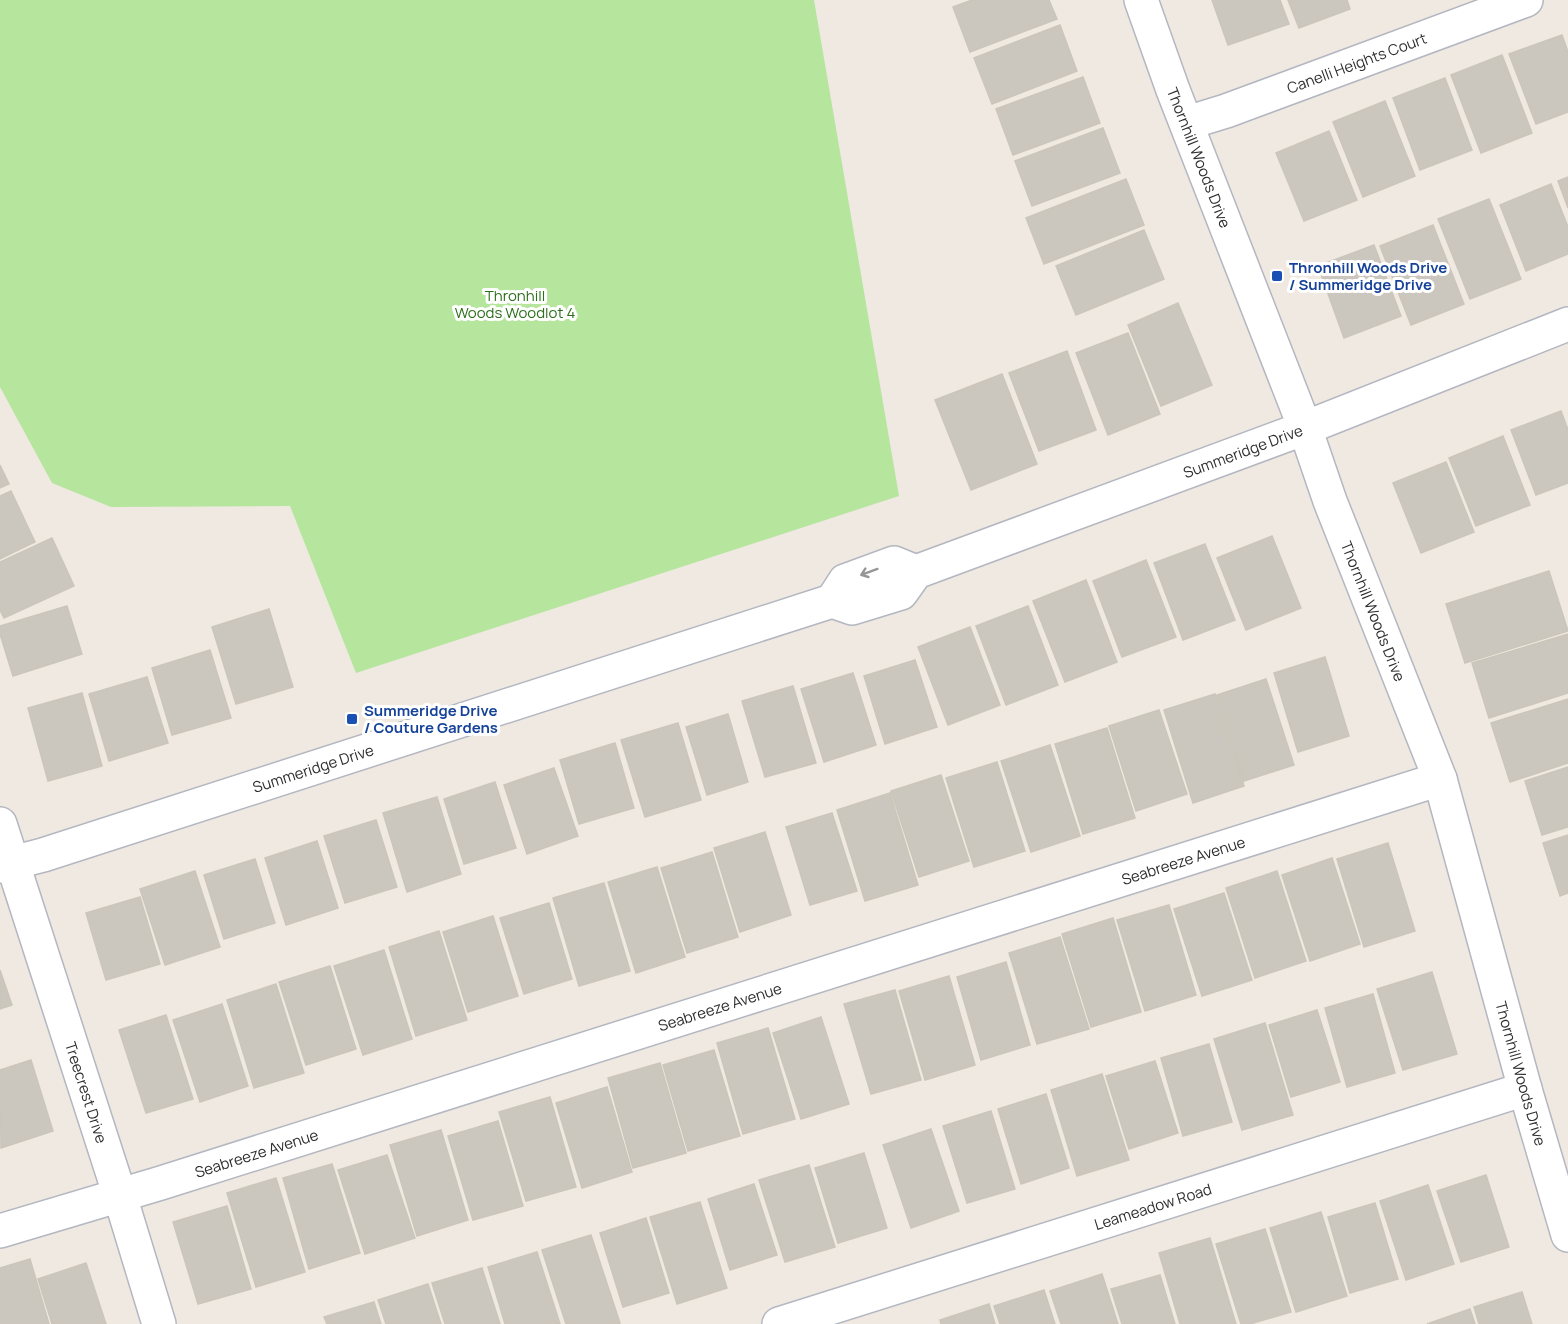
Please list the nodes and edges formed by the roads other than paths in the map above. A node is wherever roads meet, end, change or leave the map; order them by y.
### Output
1 (1141, 0) edge
2 (1526, 0) edge
3 (1187, 123) junction
4 (1568, 324) edge
5 (1305, 428) junction
6 (1440, 779) junction
7 (0, 824) edge
8 (6, 865) edge
9 (1525, 1089) junction
10 (120, 1196) junction
11 (0, 1230) edge
12 (1568, 1235) edge
13 (159, 1324) edge
14 (779, 1324) edge

1 - 3 street, Thornhill Woods Drive
2 - 3 street, Canelli Heights Court
3 - 5 street, Thornhill Woods Drive
4 - 5 street, Summeridge Drive
5 - 6 street, Thornhill Woods Drive
5 - 8 street, Summeridge Drive
6 - 9 street, Thornhill Woods Drive
6 - 10 street, Seabreeze Avenue
7 - 8 street, Treecrest Drive
8 - 10 street, Treecrest Drive
9 - 12 street, Thornhill Woods Drive
9 - 14 street, Leameadow Road
10 - 11 street, Seabreeze Avenue
10 - 13 street, Treecrest Drive

